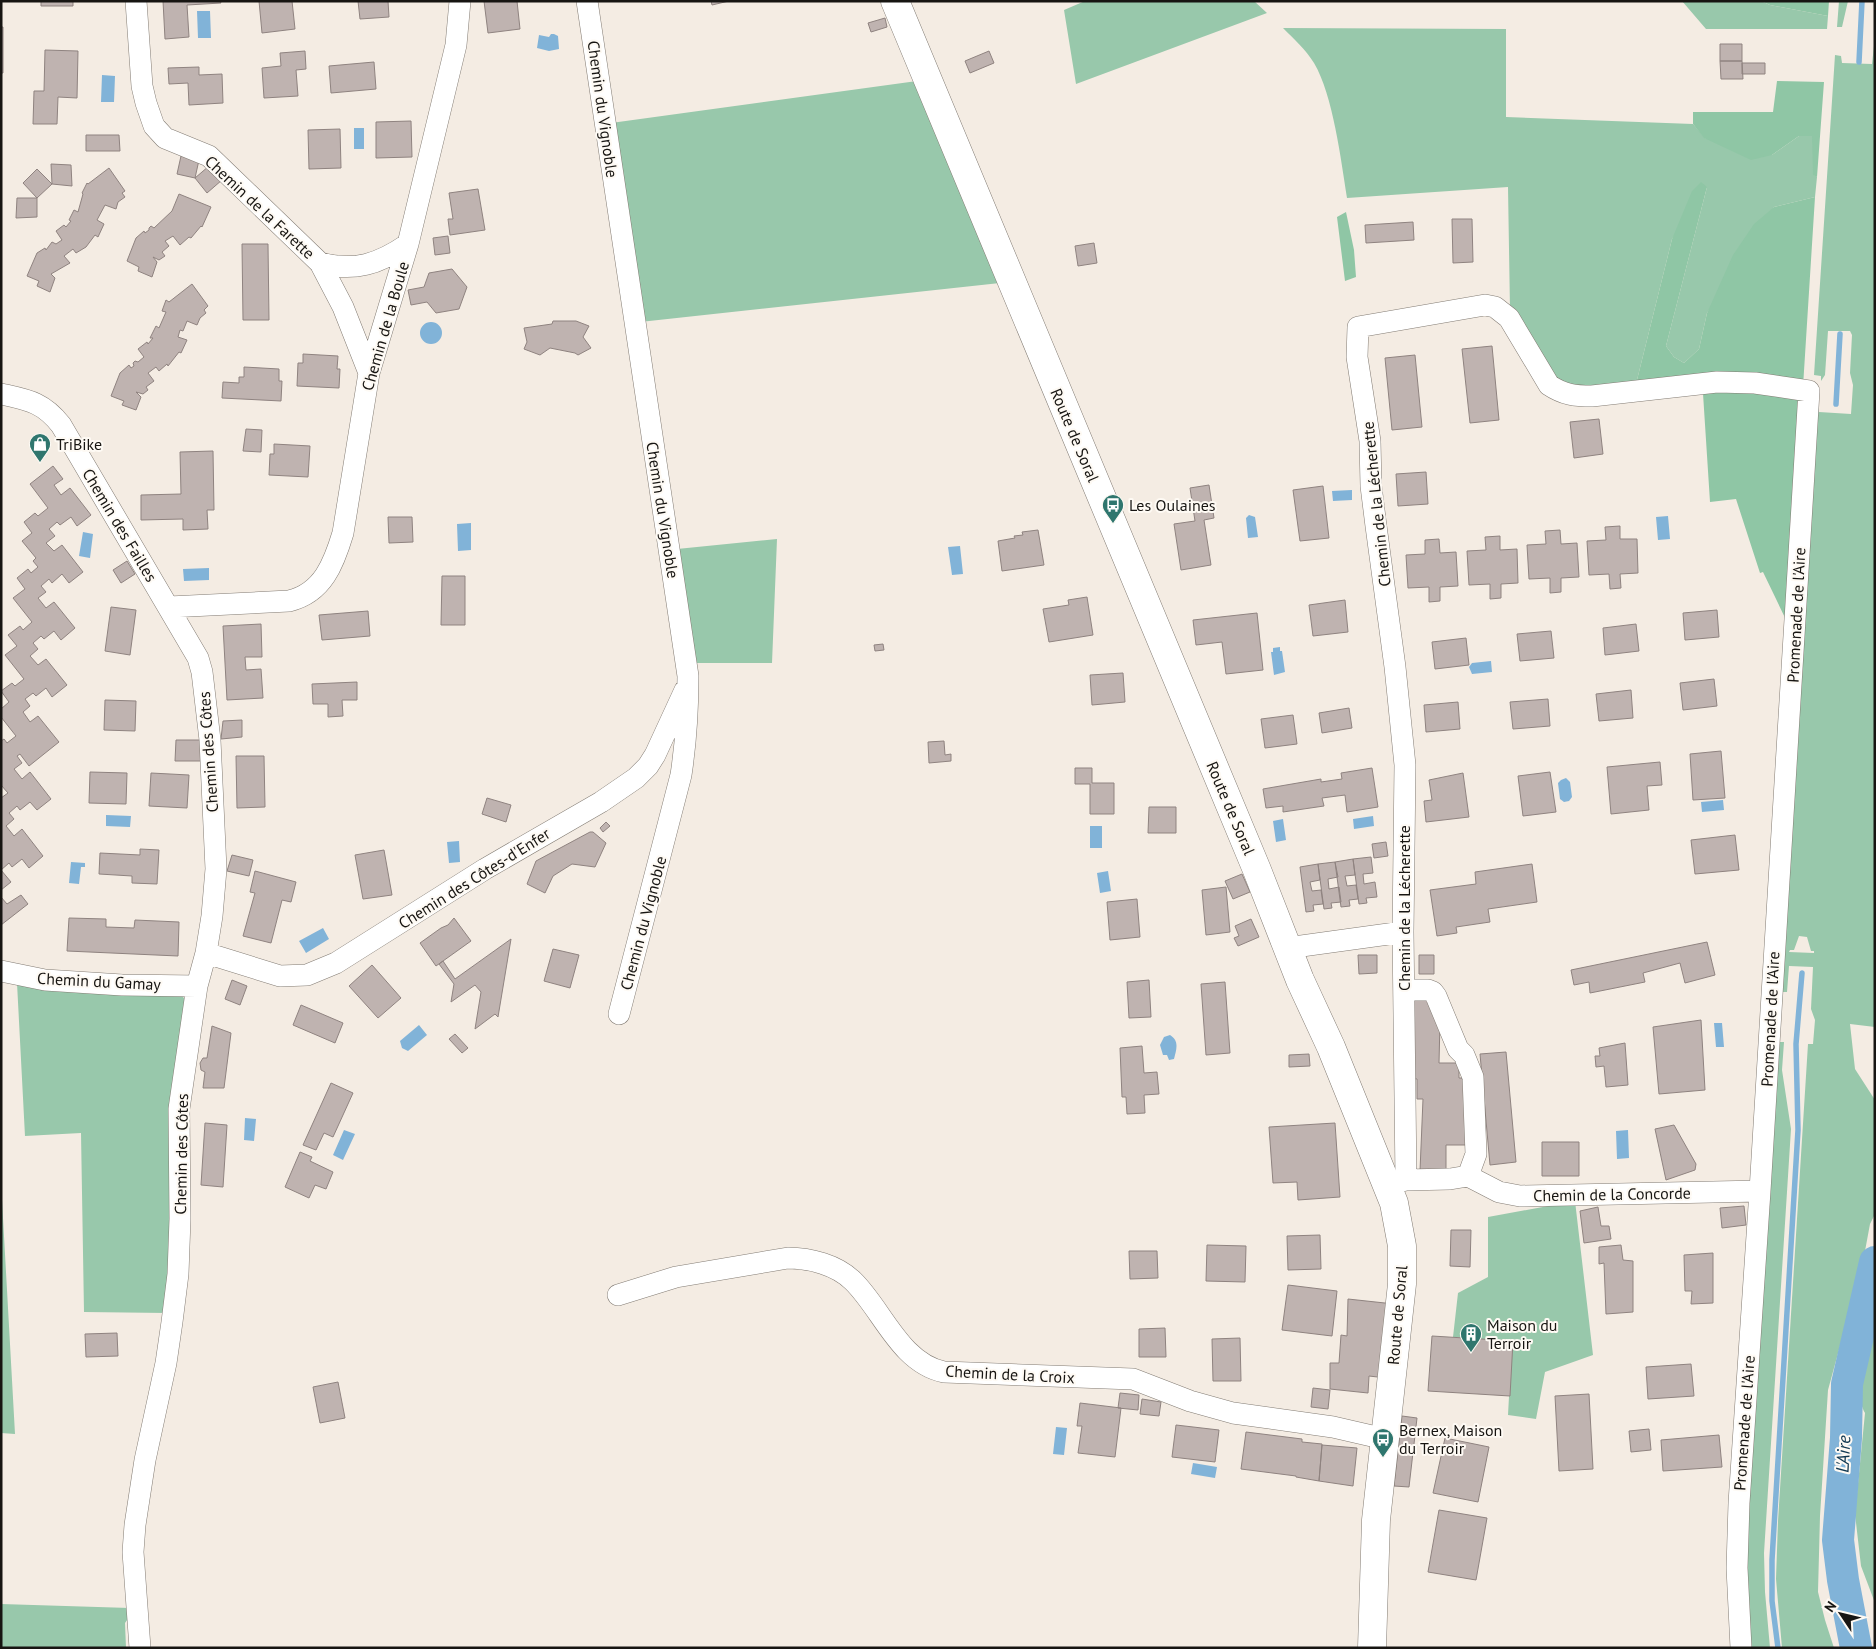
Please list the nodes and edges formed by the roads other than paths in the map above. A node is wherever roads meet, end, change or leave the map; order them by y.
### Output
1 (136, 1) edge
2 (460, 1) edge
3 (587, 1) edge
4 (895, 1) edge
5 (408, 244) junction
6 (320, 263) junction
7 (369, 373) junction
8 (1809, 391) joint
9 (1, 394) edge
10 (169, 608) junction
11 (688, 684) junction
12 (1403, 932) junction
13 (1287, 948) junction
14 (206, 953) junction
15 (1, 971) edge
16 (197, 986) junction
17 (1404, 990) junction
18 (619, 1014) dead end
19 (1468, 1176) junction
20 (1397, 1182) junction
21 (1760, 1191) junction
22 (618, 1295) dead end
23 (1385, 1439) junction
24 (140, 1648) edge
25 (1372, 1648) edge
26 (1742, 1648) edge

1 - 6 street, Chemin de la Farette
2 - 5 street, Chemin de la Boule
3 - 11 street, Chemin du Vignoble
4 - 13 street, Route de Soral
5 - 6 street, Chemin de la Farette
5 - 7 street, Chemin de la Boule
6 - 7 street, Chemin de la Farette
7 - 10 street, Chemin de la Boule
8 - 12 street, Chemin de la Lécherette
8 - 21 street, Promenade de l'Aire
9 - 10 street, Chemin des Failles
10 - 14 street, Chemin des Côtes
11 - 14 street, Chemin des Côtes-d'Enfer
11 - 18 street, Chemin du Vignoble
12 - 13 street
12 - 17 street, Chemin de la Lécherette
13 - 20 street, Route de Soral
14 - 16 street, Chemin des Côtes
15 - 16 street, Chemin du Gamay
16 - 24 street, Chemin des Côtes
17 - 19 street
17 - 20 street, Chemin de la Lécherette
19 - 20 street
19 - 21 street, Chemin de la Concorde
20 - 23 street, Route de Soral
21 - 26 street, Promenade de l'Aire
22 - 23 street, Chemin de la Croix
23 - 25 street, Route de Soral

